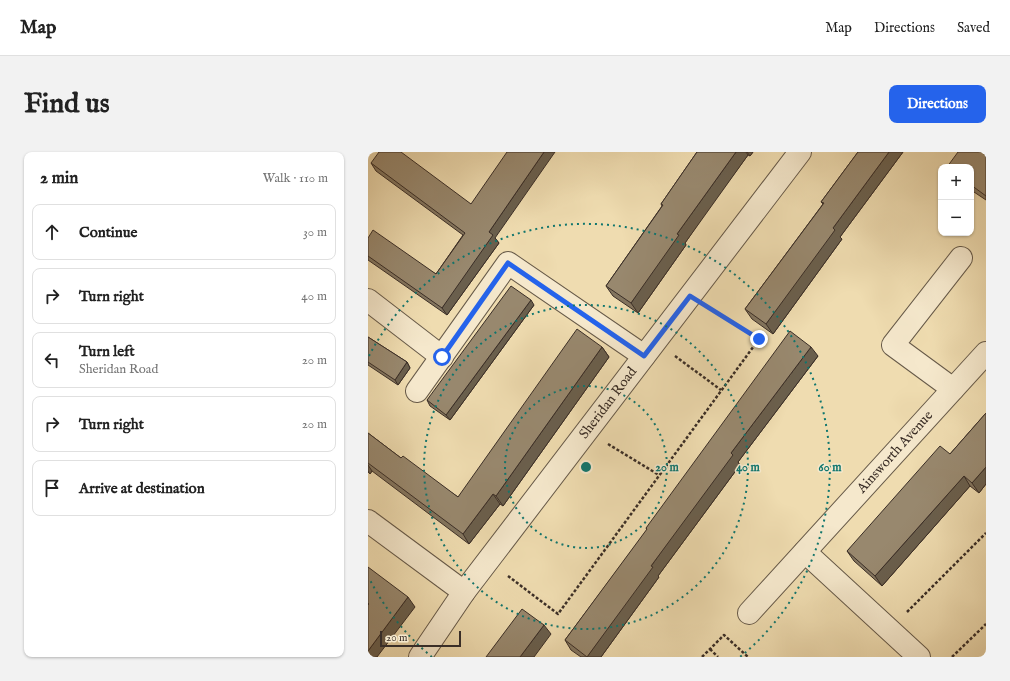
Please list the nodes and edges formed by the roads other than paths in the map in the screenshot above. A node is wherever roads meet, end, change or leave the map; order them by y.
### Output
1 (800, 152) edge
2 (961, 258) dead end
3 (368, 300) edge
4 (650, 349) junction
5 (986, 353) edge
6 (442, 357) junction
7 (953, 389) junction
8 (417, 391) dead end
9 (368, 522) edge
10 (805, 552) junction
11 (464, 592) junction
12 (749, 613) dead end
13 (420, 657) edge
14 (919, 657) edge

1 - 4 street, Sheridan Road
2 - 7 street
3 - 6 street
4 - 6 street
4 - 11 street, Sheridan Road
5 - 7 street, Ainsworth Avenue
6 - 8 street
7 - 10 street, Ainsworth Avenue
9 - 11 street
10 - 12 street, Ainsworth Avenue
10 - 14 street
11 - 13 street, Sheridan Road

